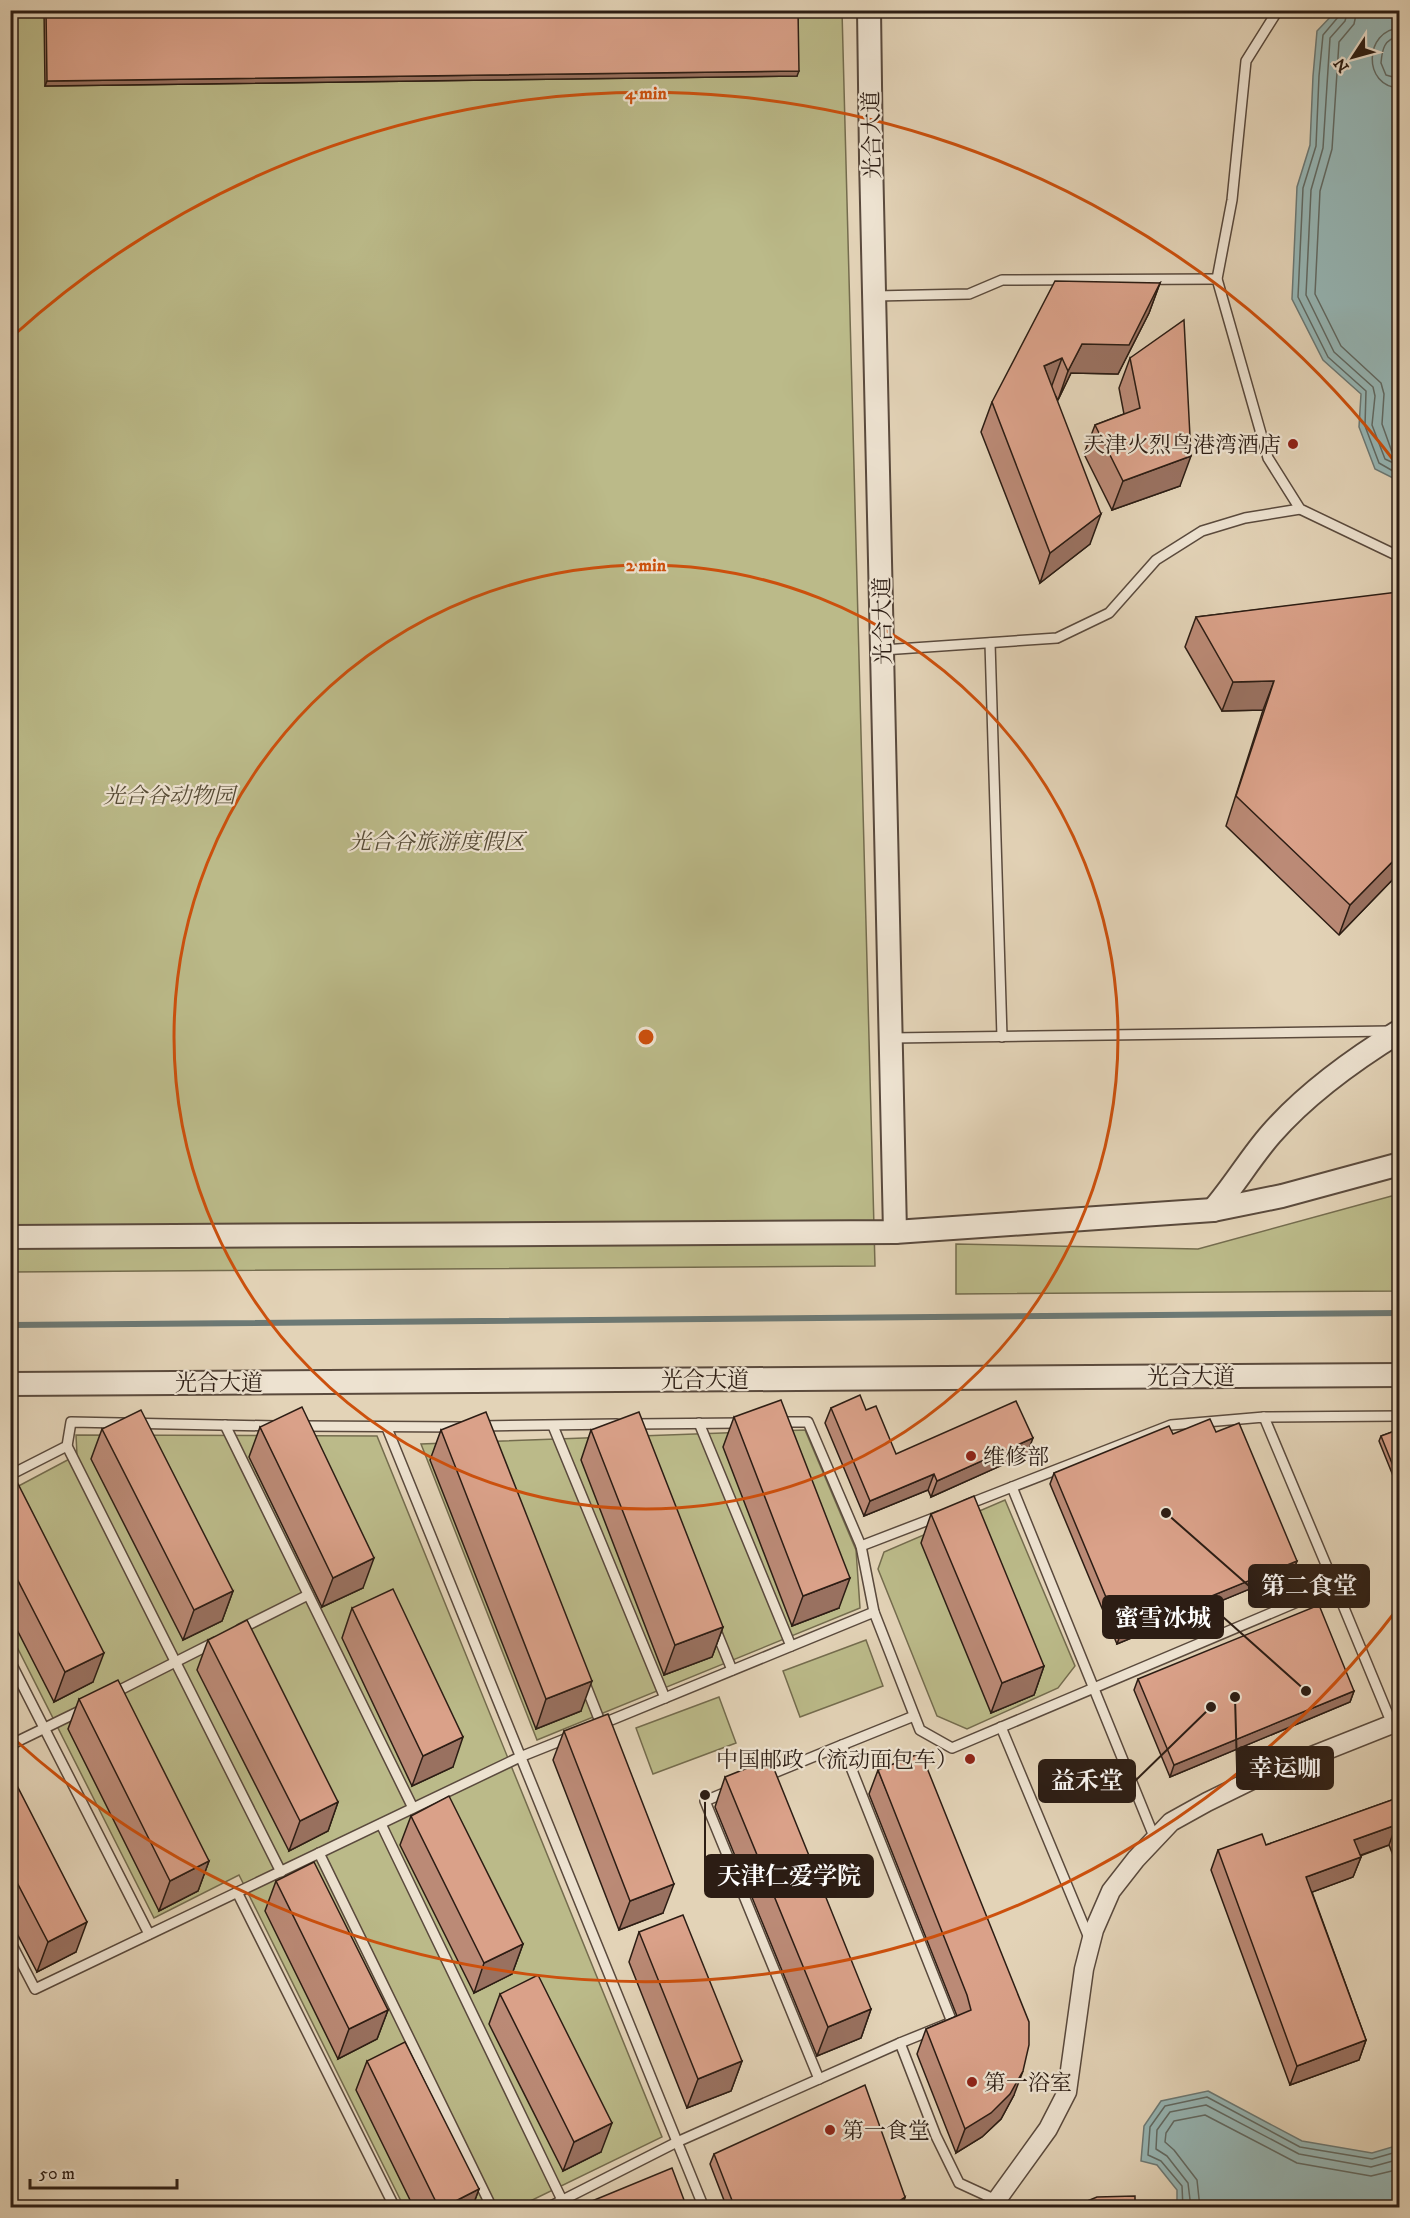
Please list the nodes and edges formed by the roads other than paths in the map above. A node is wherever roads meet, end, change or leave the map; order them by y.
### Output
1 (869, 10) edge
2 (1278, 10) edge
3 (1217, 279) junction
4 (874, 296) junction
5 (1300, 509) junction
6 (1400, 554) edge
7 (990, 643) junction
8 (883, 650) junction
9 (1399, 1031) edge
10 (1002, 1036) junction
11 (892, 1038) junction
12 (1400, 1164) edge
13 (1213, 1210) junction
14 (896, 1232) junction
15 (10, 1237) edge
16 (1400, 1375) edge
17 (10, 1384) edge
18 (1400, 1416) edge
19 (1264, 1417) junction
20 (754, 1422) edge
21 (765, 1422) edge
22 (699, 1423) junction
23 (631, 1424) junction
24 (225, 1425) junction
25 (281, 1426) edge
26 (292, 1426) edge
27 (481, 1426) junction
28 (553, 1426) junction
29 (387, 1428) junction
30 (635, 1435) edge
31 (486, 1437) edge
32 (67, 1446) junction
33 (10, 1475) edge
34 (1012, 1487) junction
35 (958, 1508) edge
36 (948, 1512) edge
37 (861, 1546) junction
38 (1335, 1586) junction
39 (308, 1594) junction
40 (874, 1612) junction
41 (710, 1617) edge
42 (791, 1646) junction
43 (10, 1661) edge
44 (175, 1662) junction
45 (579, 1669) edge
46 (732, 1670) junction
47 (1094, 1688) junction
48 (105, 1698) edge
49 (665, 1698) junction
50 (95, 1703) edge
51 (914, 1716) junction
52 (1396, 1723) edge
53 (601, 1724) junction
54 (1001, 1727) junction
55 (591, 1728) edge
56 (45, 1729) junction
57 (581, 1732) edge
58 (10, 1745) edge
59 (842, 1745) junction
60 (520, 1757) junction
61 (758, 1779) edge
62 (737, 1788) edge
63 (413, 1808) junction
64 (381, 1824) junction
65 (1155, 1839) junction
66 (319, 1853) junction
67 (280, 1872) junction
68 (237, 1892) junction
69 (149, 1934) junction
70 (10, 1941) edge
71 (1091, 1943) junction
72 (900, 2043) junction
73 (819, 2079) junction
74 (677, 2142) junction
75 (562, 2200) junction
76 (993, 2204) edge
77 (395, 2208) edge
78 (492, 2208) edge
79 (547, 2208) edge
80 (704, 2208) edge

1 - 4 street, 光合大道
2 - 3 lane
3 - 4 lane
3 - 5 lane
4 - 8 street, 光合大道
5 - 6 lane
5 - 7 lane
7 - 8 lane
7 - 10 lane
8 - 11 street, 光合大道
9 - 10 lane
9 - 13 street
10 - 11 lane
11 - 14 street, 光合大道
12 - 13 street
13 - 14 street
14 - 15 street
16 - 17 street, 光合大道
18 - 19 lane
19 - 34 lane
19 - 38 lane
20 - 22 lane
21 - 37 lane
22 - 23 lane
22 - 42 lane
23 - 28 lane
23 - 30 lane
24 - 25 lane
24 - 32 lane
24 - 39 lane
26 - 29 lane
27 - 28 lane
27 - 29 lane
27 - 31 lane
28 - 49 lane
29 - 60 lane
32 - 33 lane
32 - 44 lane
34 - 35 lane
34 - 47 lane
36 - 37 lane
37 - 40 lane
38 - 47 lane
38 - 52 lane
39 - 44 lane
39 - 63 lane
40 - 42 lane
40 - 51 lane
41 - 46 lane
42 - 46 lane
43 - 56 lane
44 - 48 lane
44 - 67 lane
45 - 53 lane
46 - 49 lane
47 - 54 lane
47 - 65 lane
49 - 53 lane
50 - 56 lane
51 - 54 lane
51 - 59 lane
52 - 65 street
53 - 55 lane
54 - 71 lane
56 - 58 lane
56 - 69 lane
57 - 60 lane
59 - 61 lane
59 - 72 lane
60 - 63 lane
60 - 74 lane
62 - 73 lane
63 - 64 lane
64 - 66 lane
64 - 75 lane
65 - 71 street
66 - 67 lane
66 - 78 lane
67 - 68 lane
68 - 69 lane
68 - 77 lane
69 - 70 lane
71 - 76 street
72 - 73 lane
72 - 76 lane
73 - 74 lane
74 - 75 lane
74 - 80 lane
75 - 79 lane

